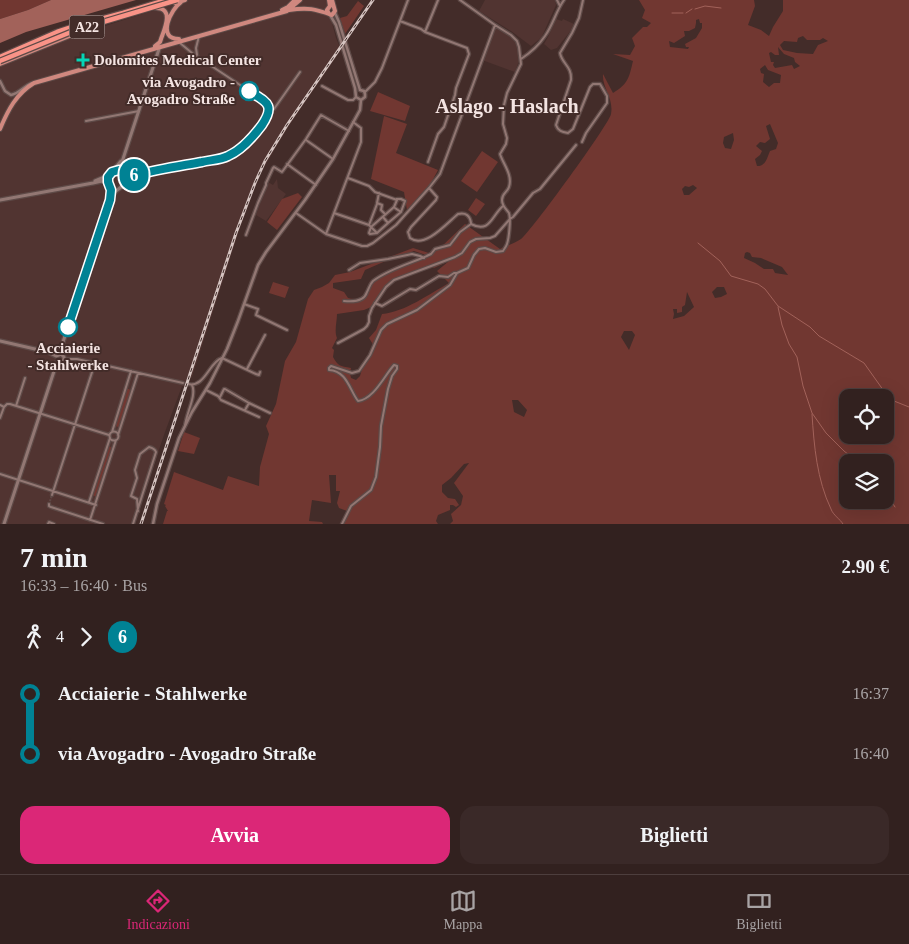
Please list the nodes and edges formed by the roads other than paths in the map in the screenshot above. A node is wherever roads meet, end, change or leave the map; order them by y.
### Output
1 (166, 0) edge
2 (177, 0) edge
3 (184, 0) edge
4 (298, 0) edge
5 (330, 0) edge
6 (408, 0) edge
7 (438, 0) edge
8 (460, 0) edge
9 (557, 0) edge
10 (564, 0) edge
11 (584, 0) edge
12 (560, 6) junction
13 (156, 8) junction
14 (306, 8) junction
15 (287, 11) junction
16 (331, 11) junction
17 (278, 13) junction
18 (400, 21) junction
19 (495, 25) junction
20 (425, 32) junction
21 (199, 35) junction
22 (188, 38) junction
23 (178, 42) junction
24 (160, 46) junction
25 (146, 51) junction
26 (197, 55) junction
27 (157, 56) junction
28 (521, 59) junction
29 (0, 60) edge
30 (300, 72) dead end
31 (0, 81) edge
32 (34, 83) junction
33 (322, 86) dead end
34 (360, 90) junction
35 (356, 92) junction
36 (365, 92) junction
37 (356, 97) junction
38 (361, 100) junction
39 (269, 110) junction
40 (139, 111) junction
41 (86, 121) dead end
42 (353, 122) junction
43 (0, 129) edge
44 (348, 131) junction
45 (306, 140) junction
46 (582, 142) dead end
47 (576, 145) dead end
48 (122, 158) junction
49 (333, 159) junction
50 (428, 162) dead end
51 (287, 164) junction
52 (113, 171) junction
53 (124, 173) junction
54 (108, 175) junction
55 (137, 175) junction
56 (348, 178) junction
57 (127, 180) junction
58 (92, 182) junction
59 (108, 182) junction
60 (316, 185) junction
61 (111, 187) junction
62 (429, 188) junction
63 (119, 189) junction
64 (380, 194) junction
65 (0, 200) edge
66 (110, 200) junction
67 (397, 200) junction
68 (377, 203) junction
69 (504, 206) junction
70 (394, 207) junction
71 (401, 212) junction
72 (296, 213) junction
73 (334, 213) junction
74 (385, 214) junction
75 (382, 217) junction
76 (510, 219) junction
77 (388, 223) junction
78 (471, 224) junction
79 (370, 226) junction
80 (377, 232) junction
81 (326, 234) junction
82 (246, 236) dead end
83 (424, 258) junction
84 (349, 270) dead end
85 (456, 273) junction
86 (344, 301) dead end
87 (375, 303) junction
88 (244, 304) junction
89 (287, 330) dead end
90 (265, 334) dead end
91 (0, 341) edge
92 (338, 343) dead end
93 (61, 354) junction
94 (56, 356) junction
95 (64, 358) junction
96 (222, 358) junction
97 (57, 362) junction
98 (95, 362) junction
99 (247, 369) junction
100 (131, 371) junction
101 (138, 372) junction
102 (260, 372) dead end
103 (25, 378) dead end
104 (182, 383) dead end
105 (188, 384) dead end
106 (192, 385) junction
107 (126, 388) junction
108 (132, 390) junction
109 (206, 390) junction
110 (219, 398) junction
111 (249, 403) junction
112 (0, 406) edge
113 (16, 406) junction
114 (4, 407) junction
115 (245, 410) junction
116 (270, 413) dead end
117 (40, 414) junction
118 (259, 416) dead end
119 (0, 418) edge
120 (74, 425) junction
121 (185, 426) junction
122 (118, 435) junction
123 (110, 436) junction
124 (116, 440) junction
125 (0, 474) edge
126 (18, 480) junction
127 (53, 491) junction
128 (52, 495) tunnel mouth
129 (88, 502) junction
130 (49, 505) dead end
131 (96, 505) junction
132 (138, 511) junction
133 (90, 520) junction
134 (4, 524) edge
135 (48, 524) edge
136 (54, 524) edge
137 (102, 524) edge
138 (133, 524) edge
139 (153, 524) edge
140 (342, 524) edge

1 - 29 highway, A22, bridge
2 - 29 highway, A22, bridge
3 - 13 main road
3 - 22 main road
4 - 14 main road
4 - 15 main road
4 - 17 main road
5 - 16 main road
6 - 18 street
7 - 20 street
8 - 19 street
9 - 12 street
10 - 12 street
11 - 46 street
12 - 28 street
13 - 25 main road
13 - 29 main road
14 - 15 main road
14 - 16 main road
15 - 17 main road
16 - 34 street
16 - 35 street
17 - 21 main road
18 - 20 street
18 - 36 street
19 - 28 street
19 - 62 street
20 - 50 street
21 - 22 main road
21 - 26 street
22 - 23 main road
23 - 24 main road
23 - 26 street
24 - 25 main road
24 - 27 main road
25 - 27 main road
25 - 32 main road
26 - 39 street
27 - 40 main road
28 - 69 street
30 - 39 street
31 - 32 street
32 - 43 main road
33 - 37 street
34 - 35 street
34 - 36 street
35 - 37 street
36 - 38 street
37 - 38 street
38 - 42 street
39 - 55 street
40 - 41 street
40 - 48 main road
42 - 44 street
42 - 56 street
44 - 45 street
44 - 49 street
45 - 49 street
45 - 51 street
47 - 76 street
48 - 52 main road
48 - 53 main road
49 - 60 street
51 - 60 street
51 - 82 street
52 - 53 main road
52 - 54 main road
53 - 55 street
53 - 57 main road
54 - 58 main road
54 - 59 main road
55 - 57 street
56 - 64 street
56 - 73 street
57 - 63 main road
58 - 59 main road
58 - 65 main road
59 - 61 main road
60 - 72 street
61 - 63 main road
61 - 66 main road
62 - 78 street
62 - 81 street
63 - 66 main road
64 - 67 street
64 - 68 street
66 - 93 main road
67 - 70 street
67 - 71 street
68 - 74 street
68 - 79 street
69 - 76 street
69 - 78 street
70 - 71 street
70 - 74 street
71 - 77 street
72 - 81 street
72 - 88 street
73 - 79 street
73 - 81 street
74 - 75 street
75 - 77 street
75 - 79 street
76 - 85 street
76 - 87 street
77 - 80 street
78 - 83 street
79 - 80 street
79 - 80 street
83 - 84 street
83 - 86 street
85 - 87 street
85 - 140 street
87 - 92 street
88 - 89 street
88 - 96 street
90 - 99 street
91 - 94 main road
93 - 94 main road
93 - 95 main road
94 - 97 main road
95 - 97 main road
95 - 98 street
96 - 99 street
96 - 106 street
96 - 109 street
97 - 117 main road
98 - 100 street
98 - 120 street
99 - 102 street
100 - 101 street
100 - 107 street
101 - 104 street
101 - 108 street
103 - 113 street
105 - 106 street
106 - 121 street
107 - 108 street
107 - 123 street
108 - 122 street
109 - 110 street
109 - 121 street
110 - 111 street
110 - 115 street
111 - 115 street
111 - 116 street
112 - 114 street
113 - 114 street
113 - 117 street
114 - 119 street
115 - 118 street
117 - 120 street
117 - 126 main road
120 - 123 street
120 - 127 street
121 - 139 street
122 - 123 street
122 - 124 street
123 - 124 street
123 - 129 street
124 - 131 street
125 - 126 street
126 - 127 street
126 - 134 main road
127 - 128 street
127 - 129 street
129 - 131 street
130 - 133 street
131 - 133 street
132 - 132 street
132 - 138 street
133 - 137 street
135 - 136 street

